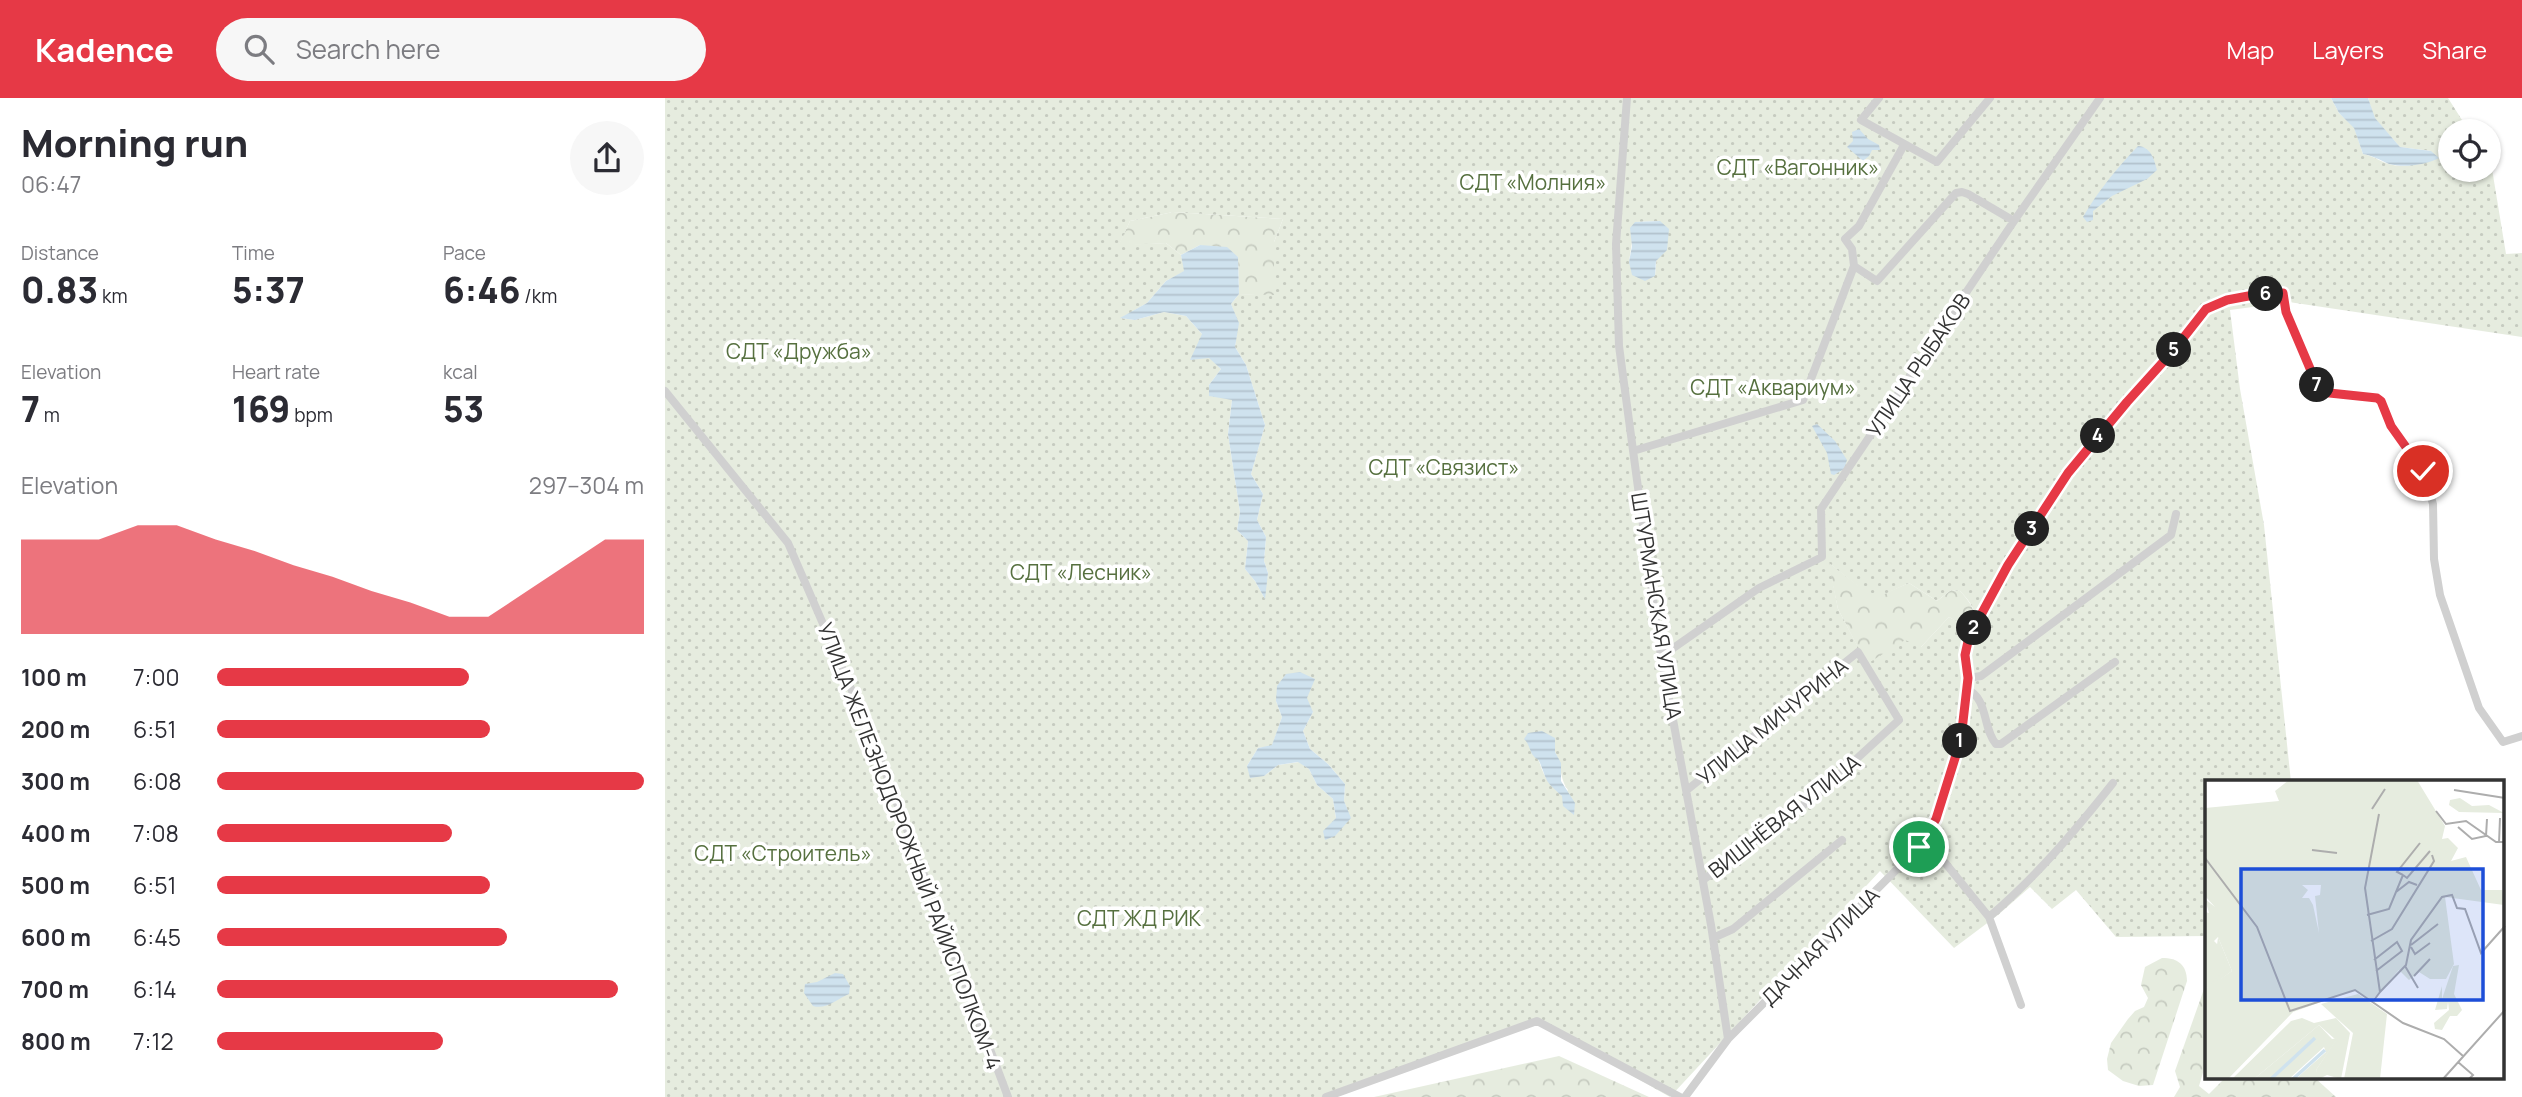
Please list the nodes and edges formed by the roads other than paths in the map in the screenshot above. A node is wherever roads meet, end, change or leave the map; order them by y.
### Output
1 (1626, 98) edge
2 (1879, 98) edge
3 (1990, 98) edge
4 (2099, 98) edge
5 (1904, 145) junction
6 (2014, 221) junction
7 (1854, 266) junction
8 (665, 391) edge
9 (1633, 450) junction
10 (2176, 514) dead end
11 (1659, 644) junction
12 (1858, 652) joint
13 (2115, 662) dead end
14 (1968, 678) junction
15 (1966, 689) junction
16 (2522, 736) edge
17 (2113, 783) dead end
18 (1687, 790) junction
19 (1925, 838) junction
20 (1842, 840) dead end
21 (1703, 880) junction
22 (1989, 917) junction
23 (1713, 938) junction
24 (2021, 1005) dead end
25 (1728, 1039) junction
26 (1008, 1097) edge
27 (1326, 1097) edge
28 (1680, 1097) edge
29 (1685, 1097) edge

1 - 9 street, ШТУРМАНСКАЯ УЛИЦА
2 - 5 street
3 - 5 street
4 - 6 street, УЛИЦА РЫБАКОВ
5 - 7 street
6 - 7 street
6 - 11 street, УЛИЦА РЫБАКОВ
7 - 9 street
8 - 26 street, УЛИЦА ЖЕЛЕЗНОДОРОЖНЫЙ РАЙИСПОЛКОМ-4
9 - 11 street, ШТУРМАНСКАЯ УЛИЦА
10 - 14 street
11 - 18 street, ШТУРМАНСКАЯ УЛИЦА
12 - 18 street, УЛИЦА МИЧУРИНА
12 - 21 street, ВИШНЁВАЯ УЛИЦА
13 - 15 street
14 - 15 street, ДАЧНАЯ УЛИЦА
14 - 16 street, ДАЧНАЯ УЛИЦА
15 - 19 street, ДАЧНАЯ УЛИЦА
17 - 22 street
18 - 21 street, ШТУРМАНСКАЯ УЛИЦА
19 - 22 street
19 - 25 street, ДАЧНАЯ УЛИЦА
20 - 23 street
21 - 23 street, ШТУРМАНСКАЯ УЛИЦА
22 - 24 street
23 - 25 street, ШТУРМАНСКАЯ УЛИЦА
25 - 29 street
27 - 28 street

